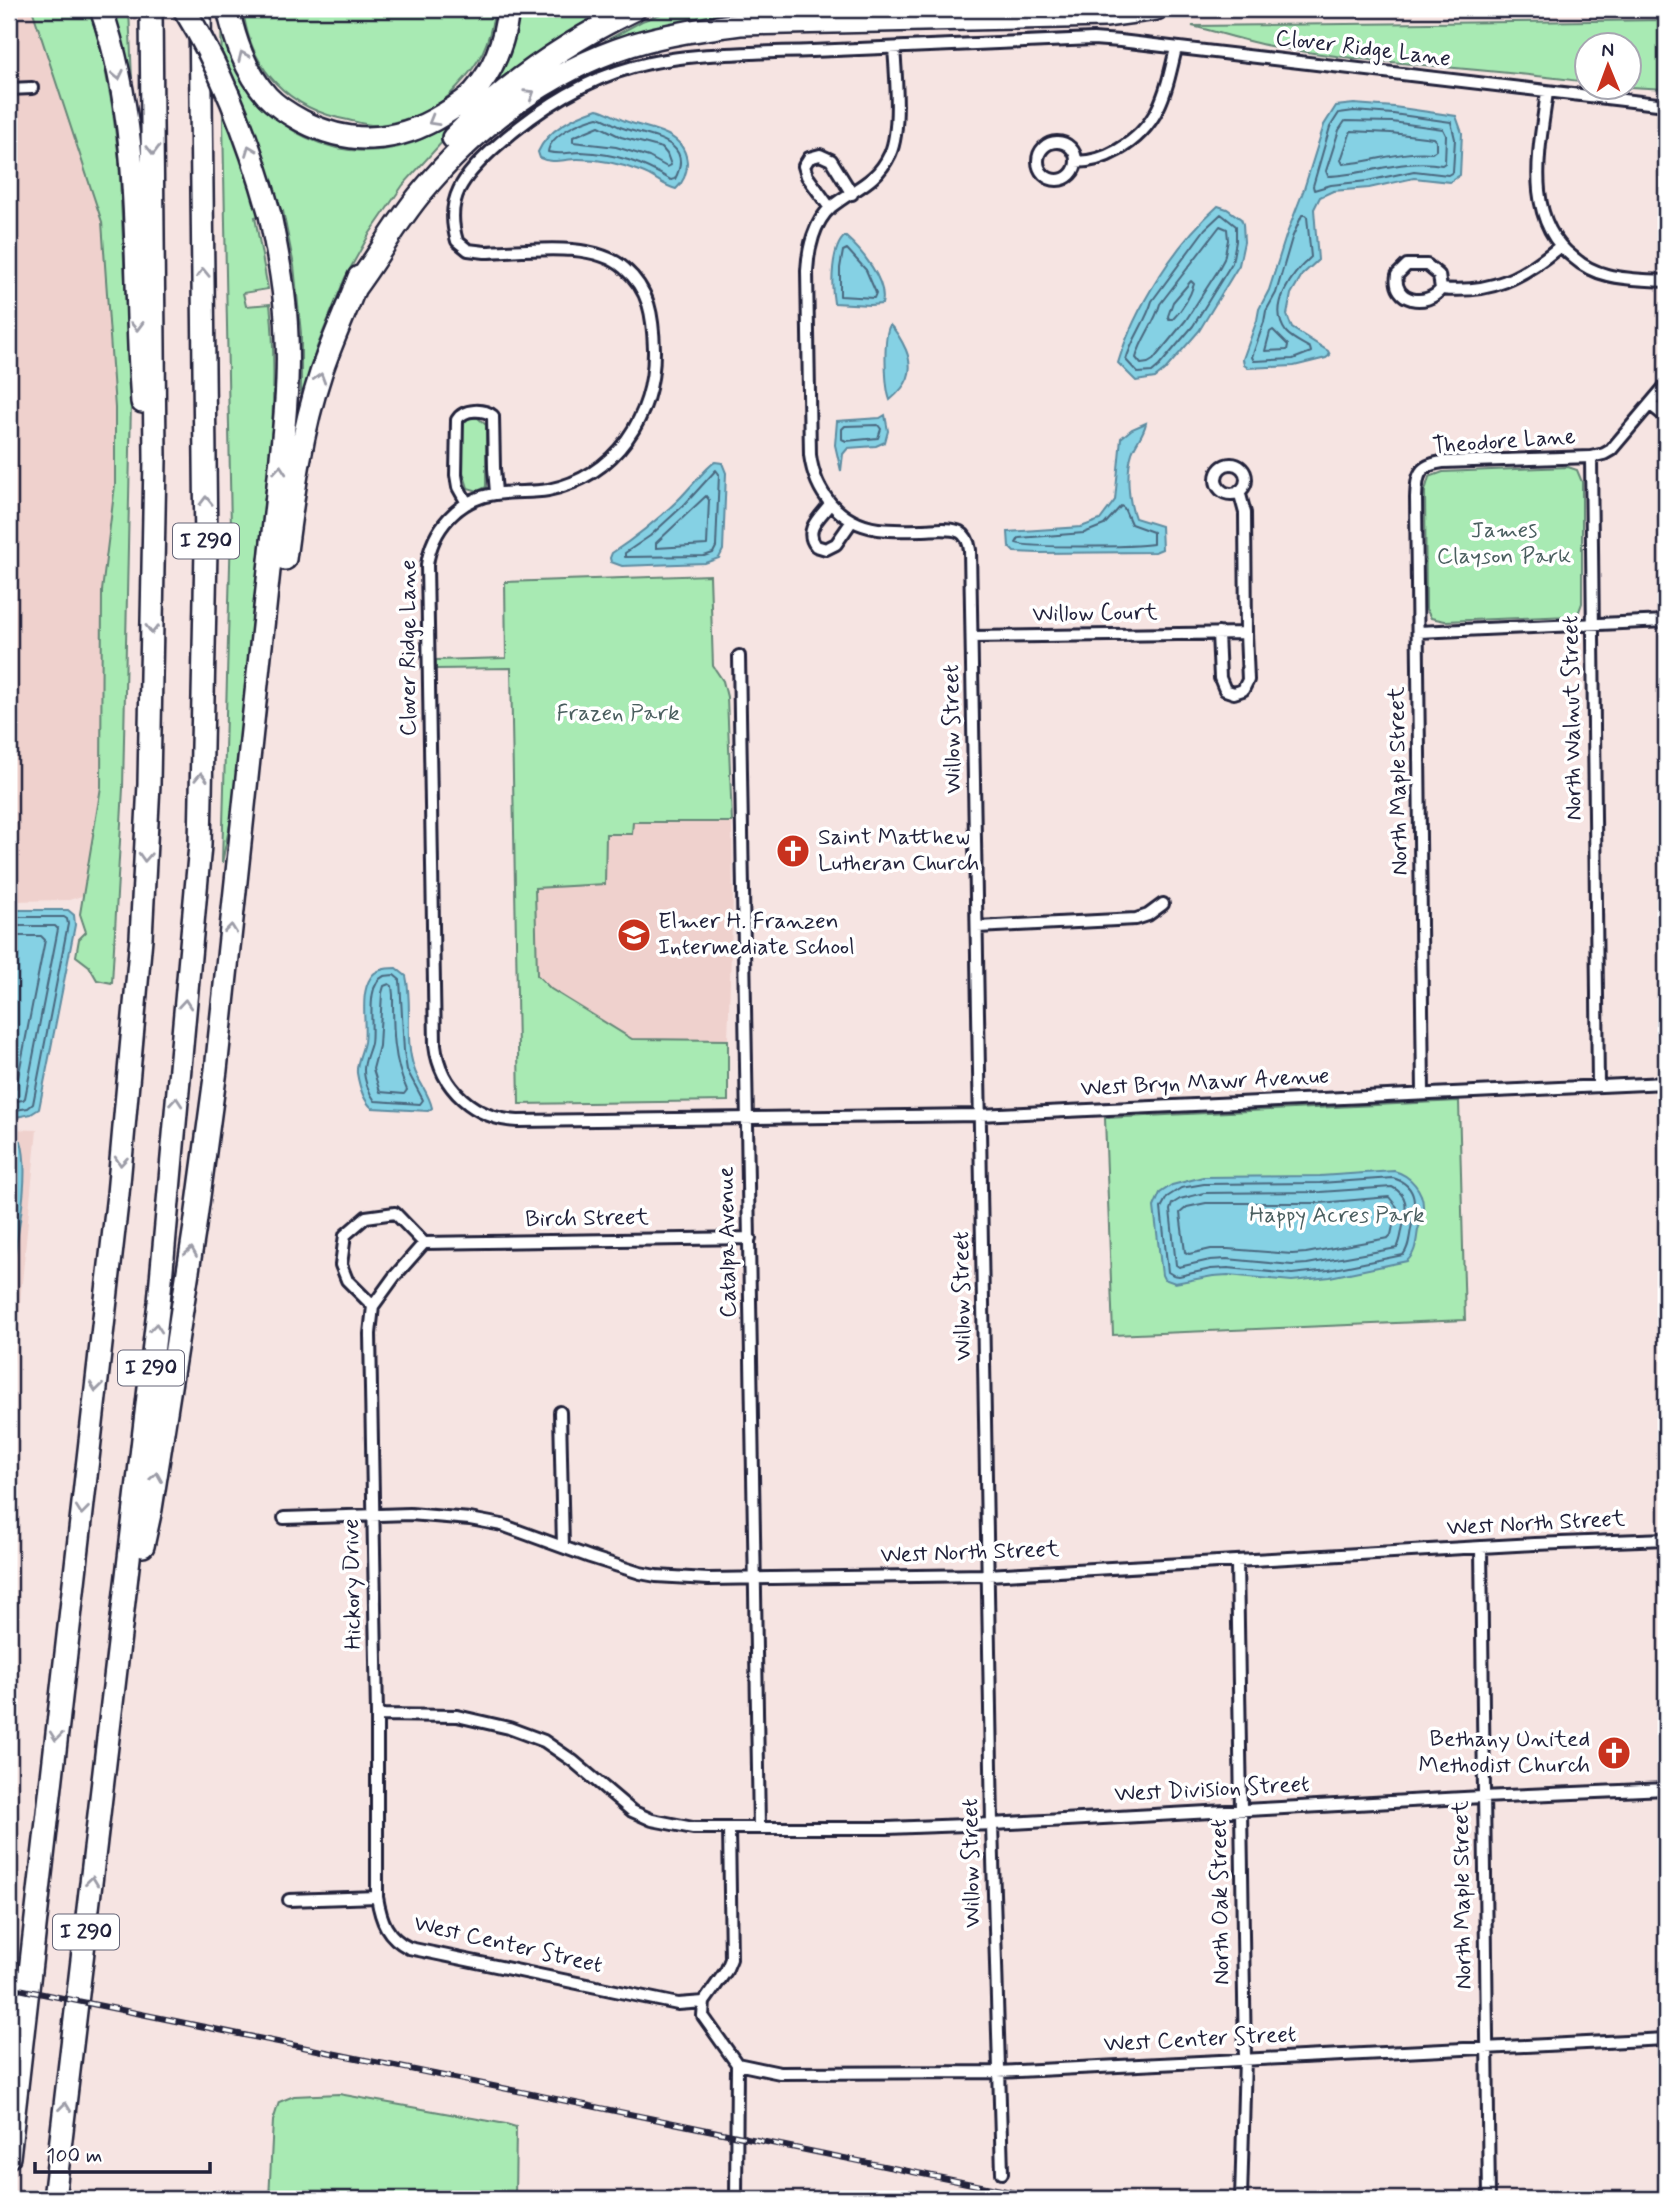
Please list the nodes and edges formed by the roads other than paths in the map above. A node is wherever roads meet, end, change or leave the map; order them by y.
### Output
1 (101, 9) edge
2 (150, 9) edge
3 (184, 9) edge
4 (200, 9) edge
5 (228, 9) edge
6 (508, 9) edge
7 (635, 9) edge
8 (1156, 9) edge
9 (1176, 47) junction
10 (894, 48) junction
11 (32, 88) dead end
12 (9, 89) edge
13 (1546, 92) junction
14 (1666, 105) edge
15 (1076, 162) dead end
16 (852, 194) junction
17 (830, 208) junction
18 (1559, 247) junction
19 (1666, 281) edge
20 (354, 289) junction
21 (1441, 289) dead end
22 (1666, 385) edge
23 (1651, 405) junction
24 (1666, 417) edge
25 (1591, 457) junction
26 (1421, 471) joint
27 (1239, 491) dead end
28 (496, 494) junction
29 (467, 503) junction
30 (830, 504) junction
31 (852, 521) junction
32 (154, 561) junction
33 (1666, 621) edge
34 (1592, 624) junction
35 (1418, 632) junction
36 (1246, 633) junction
37 (1218, 634) junction
38 (972, 637) junction
39 (738, 656) dead end
40 (249, 757) junction
41 (1163, 904) dead end
42 (977, 927) junction
43 (1666, 1083) edge
44 (1598, 1084) junction
45 (1423, 1093) junction
46 (980, 1115) junction
47 (746, 1118) junction
48 (750, 1238) junction
49 (425, 1243) junction
50 (373, 1307) junction
51 (560, 1412) dead end
52 (373, 1516) junction
53 (284, 1518) dead end
54 (1666, 1539) edge
55 (563, 1547) junction
56 (1481, 1548) junction
57 (1237, 1562) junction
58 (988, 1574) junction
59 (755, 1579) junction
60 (117, 1664) junction
61 (377, 1715) junction
62 (1666, 1789) edge
63 (1482, 1797) junction
64 (1241, 1810) junction
65 (992, 1824) junction
66 (759, 1827) junction
67 (729, 1828) junction
68 (377, 1897) junction
69 (289, 1900) dead end
70 (704, 2001) junction
71 (1666, 2039) edge
72 (1488, 2046) junction
73 (1245, 2058) junction
74 (737, 2064) junction
75 (998, 2072) junction
76 (9, 2157) edge
77 (1002, 2173) dead end
78 (54, 2199) edge
79 (736, 2199) edge
80 (1241, 2199) edge
81 (1489, 2199) edge

1 -> 32 highway
2 -> 32 highway, I 290
40 -> 3 highway, bridge
60 -> 4 highway, I 290
6 -> 5 highway
7 - 20 highway
20 -> 8 highway
9 - 10 street, Clover Ridge Lane
9 - 13 street, Clover Ridge Lane
9 - 15 street
10 - 16 street, Willow Street
10 - 28 street, Clover Ridge Lane
11 - 12 street
13 - 14 street, Clover Ridge Lane
13 - 18 street
16 - 17 street, Willow Street
16 - 17 street
17 - 30 street, Willow Street
18 - 19 street
18 - 21 street
40 -> 20 highway
22 - 23 street
23 - 24 street
23 - 25 street
25 - 26 street, Theodore Lane
25 - 34 street, North Walnut Street
26 - 35 street, North Maple Street
27 - 36 street
28 - 29 street, Clover Ridge Lane
28 - 29 street
29 - 47 street, Clover Ridge Lane
30 - 31 street, Willow Street
30 - 31 street
31 - 38 street, Willow Street
32 -> 76 highway, I 290
33 - 34 street
34 - 35 street
34 - 44 street, North Walnut Street
35 - 45 street, North Maple Street
36 - 37 street, Willow Court
36 - 37 street
37 - 38 street, Willow Court
38 - 42 street, Willow Street
39 - 47 street, Catalpa Avenue
60 -> 40 highway
41 - 42 street
42 - 46 street, Willow Street
43 - 44 street, West Bryn Mawr Avenue
44 - 45 street, West Bryn Mawr Avenue
45 - 46 street, West Bryn Mawr Avenue
46 - 47 street, West Bryn Mawr Avenue
46 - 58 street, Willow Street
47 - 48 street, Catalpa Avenue
48 - 49 street, Birch Street
48 - 59 street, Catalpa Avenue
49 - 50 street
49 - 50 street
50 - 52 street, Hickory Drive
51 - 55 street
52 - 53 street, West North Street
52 - 55 street, West North Street
52 - 61 street, Hickory Drive
54 - 56 street, West North Street
55 - 59 street, West North Street
56 - 57 street, West North Street
56 - 63 street, North Maple Street
57 - 58 street, West North Street
57 - 64 street, North Oak Street
58 - 59 street, West North Street
58 - 65 street, Willow Street
59 - 66 street, Catalpa Avenue
78 -> 60 highway, I 290
61 - 67 street
61 - 68 street, Hickory Drive
62 - 63 street, West Division Street
63 - 64 street, West Division Street
63 - 72 street, North Maple Street
64 - 65 street, West Division Street
64 - 73 street, North Oak Street
65 - 66 street, West Division Street
65 - 75 street, Willow Street
66 - 67 street, West Division Street
67 - 70 street
68 - 69 street
68 - 70 street, West Center Street
70 - 74 street
71 - 72 street, West Center Street
72 - 73 street, West Center Street
72 - 81 street, North Maple Street
73 - 75 street, West Center Street
73 - 80 street, North Oak Street
74 - 75 street, West Center Street
74 - 79 street
75 - 77 street, Willow Street

